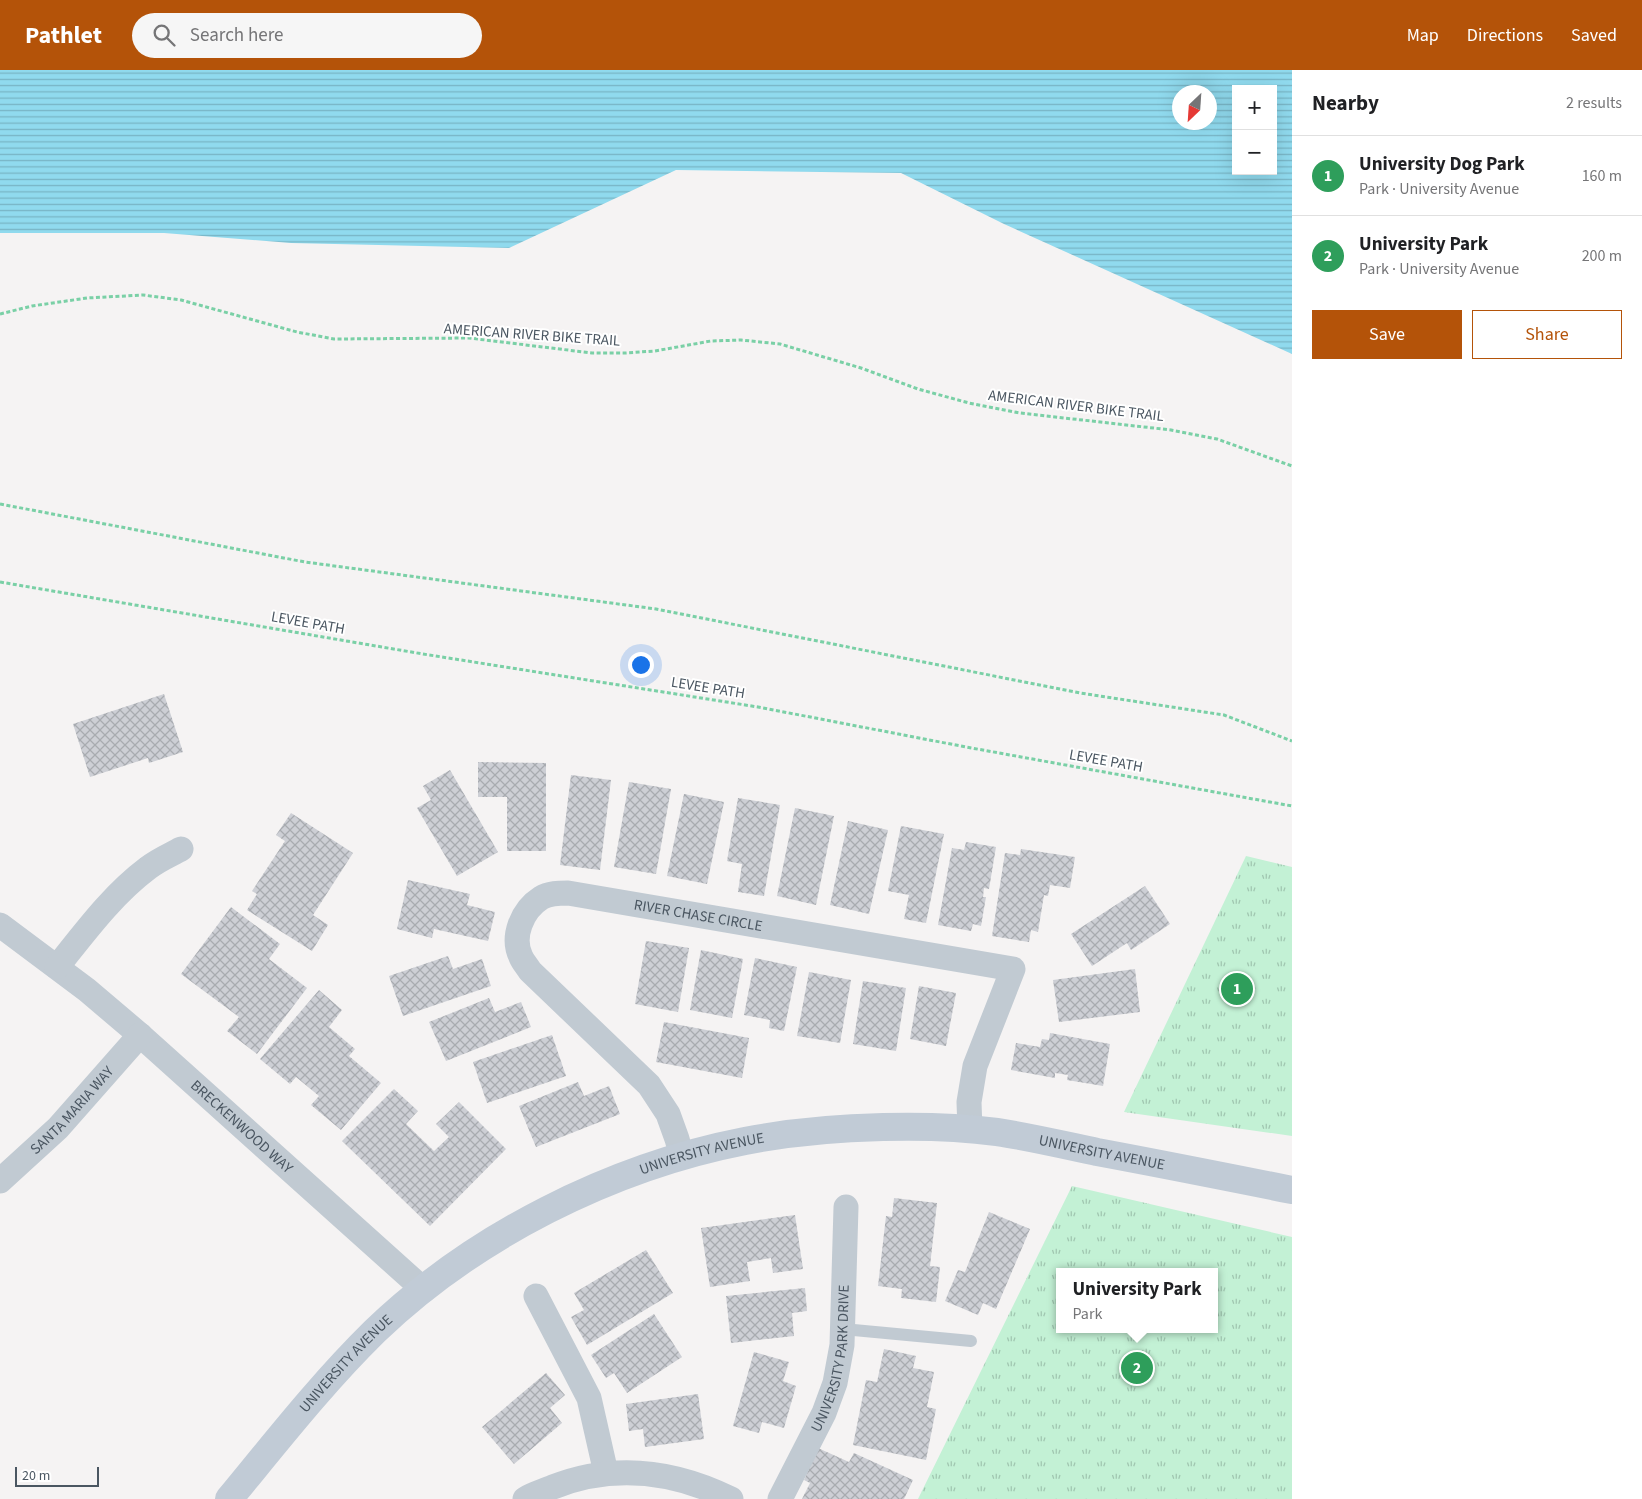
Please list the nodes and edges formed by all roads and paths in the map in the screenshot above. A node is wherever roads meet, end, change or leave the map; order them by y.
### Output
1 (0, 314) edge
2 (1292, 466) edge
3 (0, 504) edge
4 (0, 582) edge
5 (1292, 741) edge
6 (1292, 806) edge
7 (181, 849) dead end
8 (0, 925) edge
9 (57, 967) junction
10 (140, 1035) junction
11 (970, 1130) junction
12 (682, 1157) junction
13 (0, 1181) edge
14 (1292, 1190) edge
15 (846, 1207) dead end
16 (424, 1290) junction
17 (536, 1296) dead end
18 (843, 1329) junction
19 (971, 1341) dead end
20 (606, 1473) junction
21 (229, 1499) edge
22 (525, 1499) edge
23 (731, 1499) edge
24 (780, 1499) edge

1 - 2 path, AMERICAN RIVER BIKE TRAIL
3 - 5 path
4 - 6 path, LEVEE PATH
7 - 9 street
8 - 9 street, BRECKENWOOD WAY
9 - 10 street, BRECKENWOOD WAY
10 - 13 street, SANTA MARIA WAY
10 - 16 street, BRECKENWOOD WAY
11 - 12 street, UNIVERSITY AVENUE
11 - 12 street, RIVER CHASE CIRCLE
11 - 14 street, UNIVERSITY AVENUE
12 - 16 street, UNIVERSITY AVENUE
15 - 18 street, UNIVERSITY PARK DRIVE
16 - 21 street, UNIVERSITY AVENUE
17 - 20 street
18 - 19 lane
18 - 24 street, UNIVERSITY PARK DRIVE
20 - 22 street
20 - 23 street

